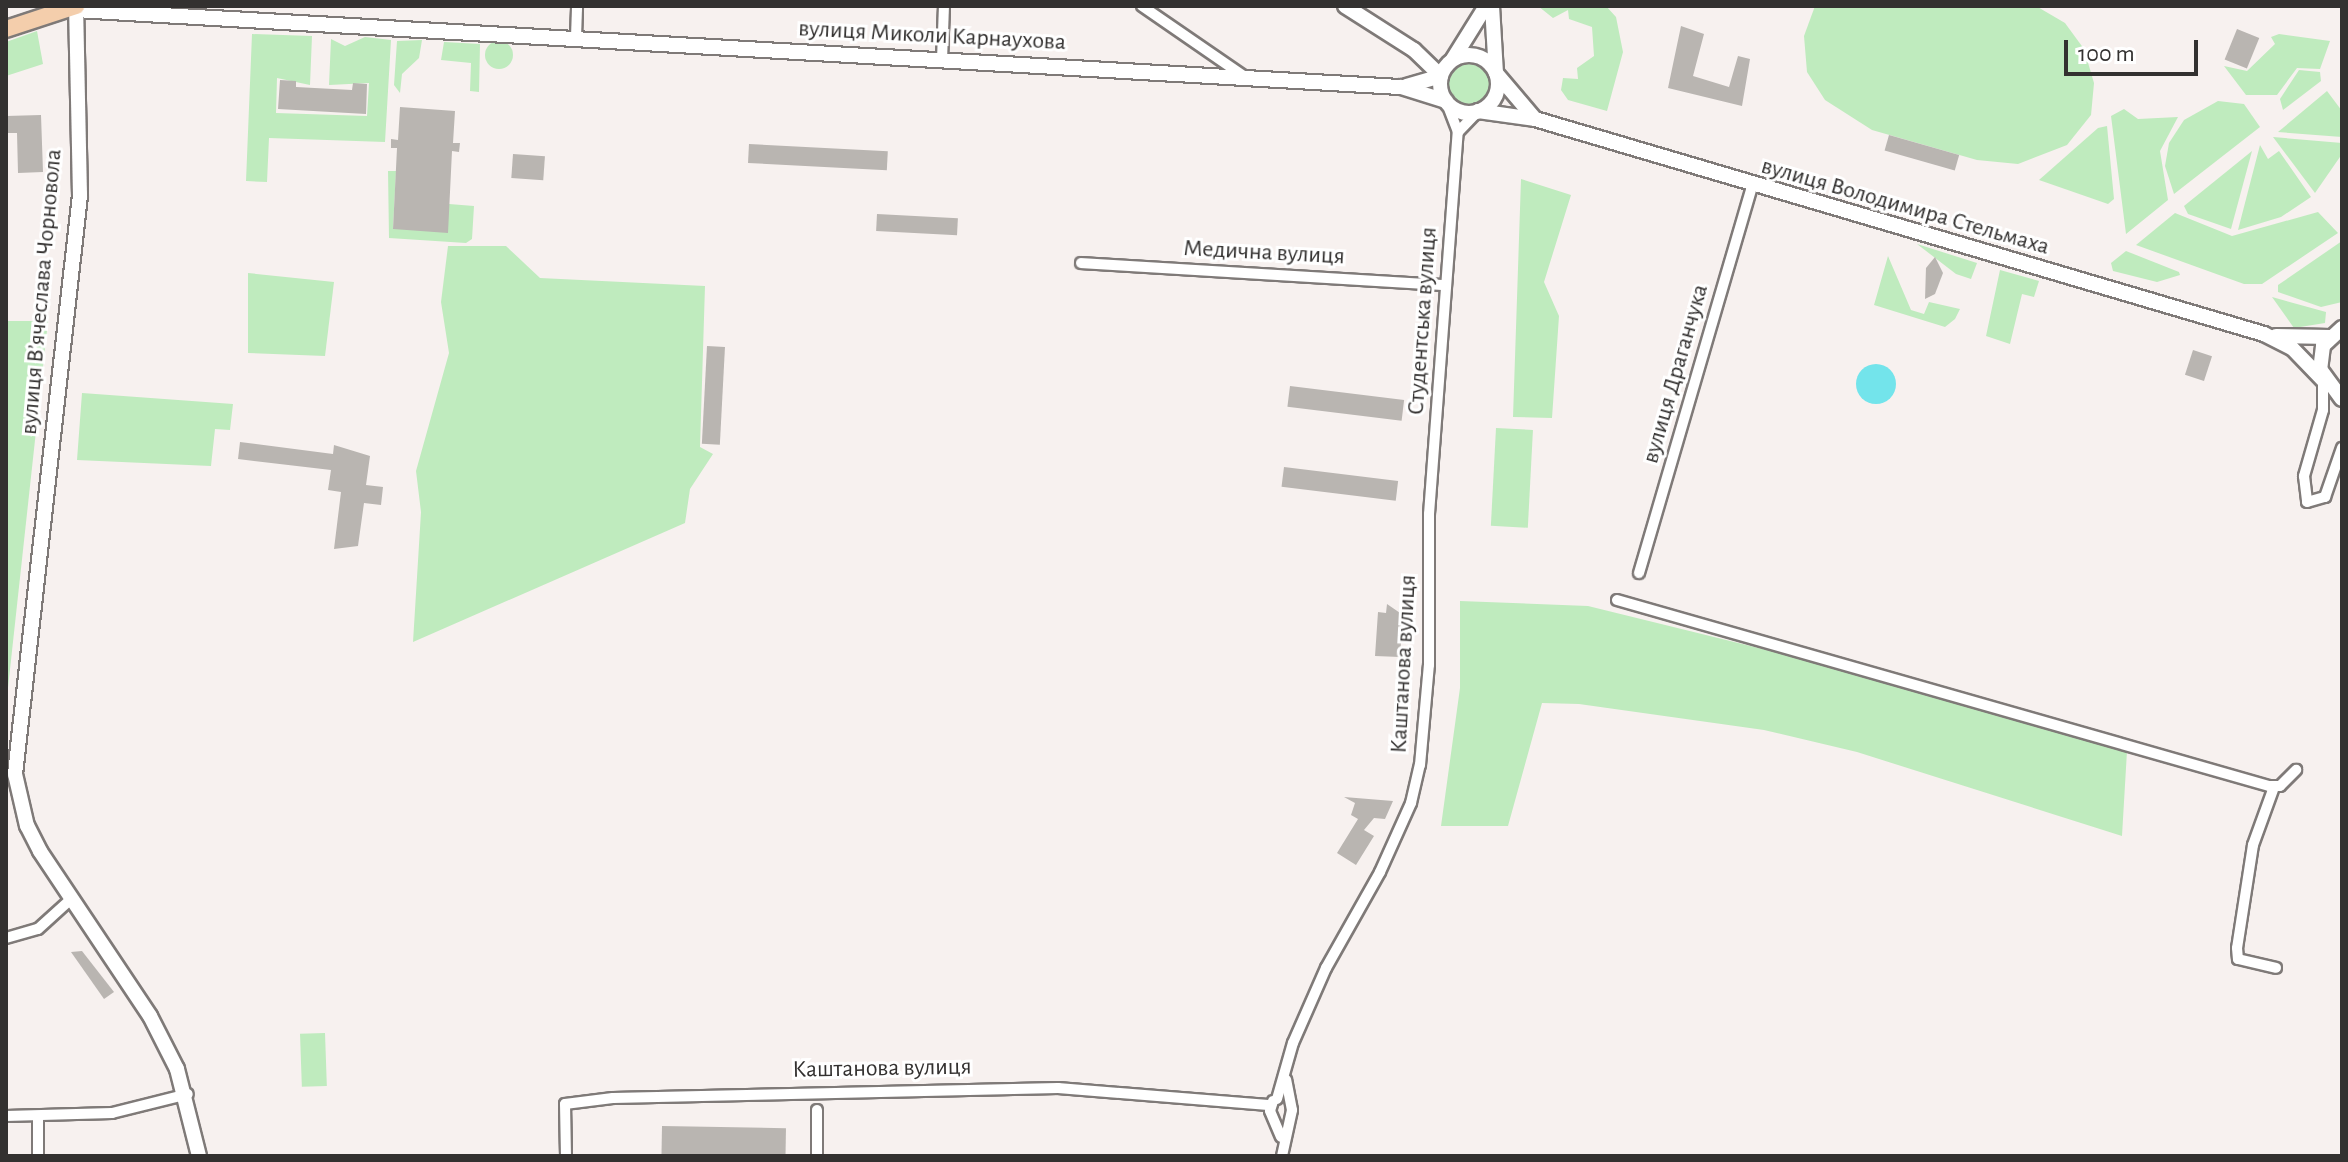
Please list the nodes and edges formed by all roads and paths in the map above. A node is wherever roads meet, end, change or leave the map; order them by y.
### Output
1 (577, 6) edge
2 (944, 6) edge
3 (1142, 6) edge
4 (1345, 6) edge
5 (1489, 6) edge
6 (76, 8) edge
7 (6, 29) edge
8 (576, 37) junction
9 (1414, 50) junction
10 (1454, 59) junction
11 (942, 60) junction
12 (1496, 73) junction
13 (1441, 76) junction
14 (1245, 77) junction
15 (1401, 87) junction
16 (1446, 101) junction
17 (1478, 111) junction
18 (1535, 119) junction
19 (1458, 132) junction
20 (1752, 186) junction
21 (1081, 263) dead end
22 (1445, 285) junction
23 (2336, 332) edge
24 (2264, 334) junction
25 (2323, 380) junction
26 (2342, 399) edge
27 (2342, 448) edge
28 (1429, 514) joint
29 (1639, 573) dead end
30 (1617, 600) dead end
31 (2296, 770) dead end
32 (2274, 787) junction
33 (70, 900) junction
34 (6, 938) edge
35 (2276, 968) dead end
36 (188, 1094) junction
37 (1278, 1109) junction
38 (817, 1110) dead end
39 (6, 1116) edge
40 (38, 1118) junction
41 (38, 1156) edge
42 (199, 1156) edge
43 (566, 1156) edge
44 (817, 1156) edge
45 (1282, 1156) edge

1 - 8 street
2 - 11 street
3 - 14 street
4 - 9 main road
5 - 10 main road
5 - 12 main road
6 - 7 main road
6 - 8 main road, вулиця Миколи Карнаухова
6 - 33 main road, вулиця Вʼячеслава Чорновола
8 - 11 main road, вулиця Миколи Карнаухова
9 - 10 main road
9 - 13 main road
10 - 12 main road
10 - 13 main road
11 - 14 main road, вулиця Миколи Карнаухова
12 - 17 main road
12 - 18 main road
13 - 15 main road, вулиця Миколи Карнаухова
13 - 16 main road
14 - 15 main road, вулиця Миколи Карнаухова
15 - 16 main road, вулиця Миколи Карнаухова
16 - 17 main road
16 - 19 street
17 - 18 main road, вулиця Володимира Стельмаха
17 - 19 street
18 - 20 main road, вулиця Володимира Стельмаха
19 - 22 street, Студентська вулиця
20 - 24 main road, вулиця Володимира Стельмаха
20 - 29 street, вулиця Драганчука
21 - 22 street, Медична вулиця
22 - 28 street, Студентська вулиця
23 - 24 main road, вулиця Володимира Стельмаха
23 - 25 main road
24 - 25 main road, вулиця Володимира Стельмаха
25 - 26 main road, вулиця Володимира Стельмаха
25 - 27 street
28 - 37 street, Каштанова вулиця
30 - 32 street
31 - 32 street
32 - 35 street
33 - 34 street
33 - 36 main road, вулиця Вʼячеслава Чорновола
36 - 40 street
36 - 42 main road, вулиця Вʼячеслава Чорновола
37 - 43 street, Каштанова вулиця
37 - 45 street
38 - 44 street
39 - 40 street
40 - 41 street

